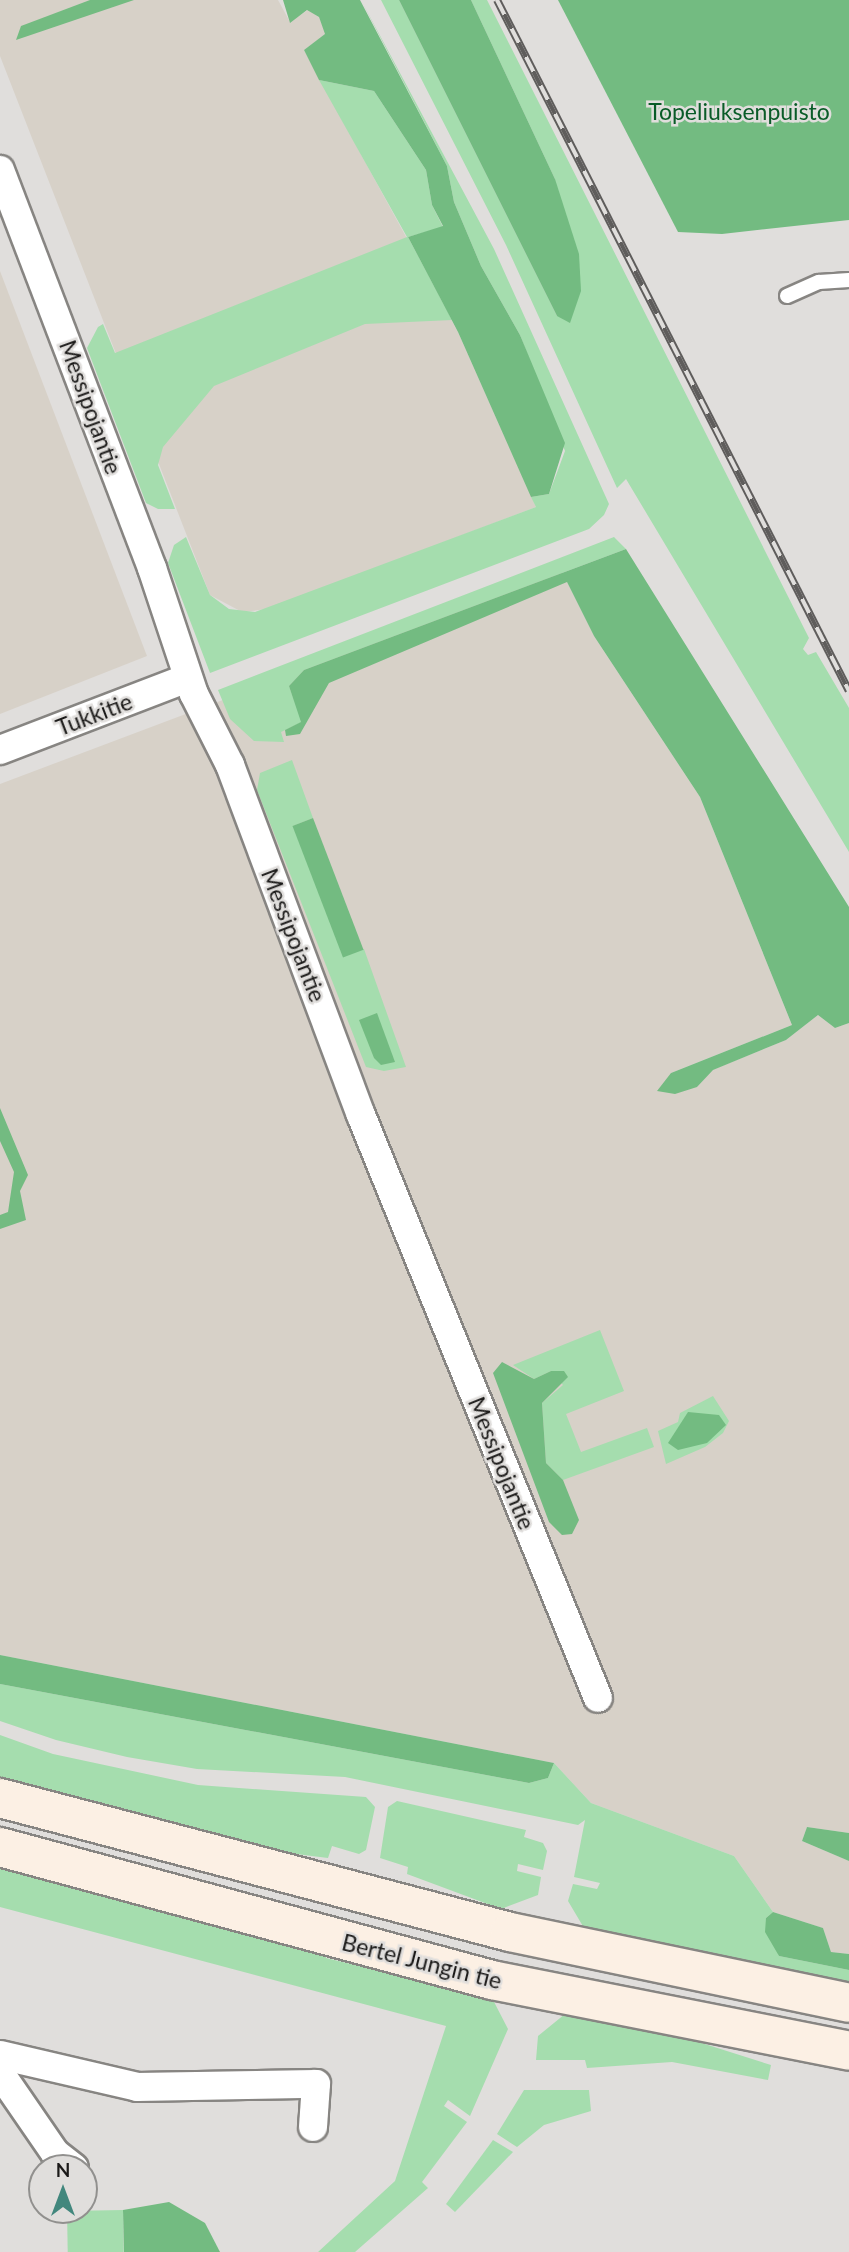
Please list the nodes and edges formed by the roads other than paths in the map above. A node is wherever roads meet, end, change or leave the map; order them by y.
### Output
1 (0, 170) edge
2 (849, 280) edge
3 (787, 296) dead end
4 (188, 678) junction
5 (0, 750) edge
6 (598, 1698) dead end
7 (0, 1798) edge
8 (0, 1847) edge
9 (849, 2003) edge
10 (849, 2052) edge
11 (0, 2055) edge
12 (0, 2073) edge
13 (313, 2127) dead end
14 (56, 2154) edge

1 - 4 street, Messipojantie
2 - 3 lane
4 - 5 street, Tukkitie
4 - 6 street, Messipojantie
7 - 9 main road
8 - 10 main road, Bertel Jungin tie
11 - 13 street
12 - 14 street

